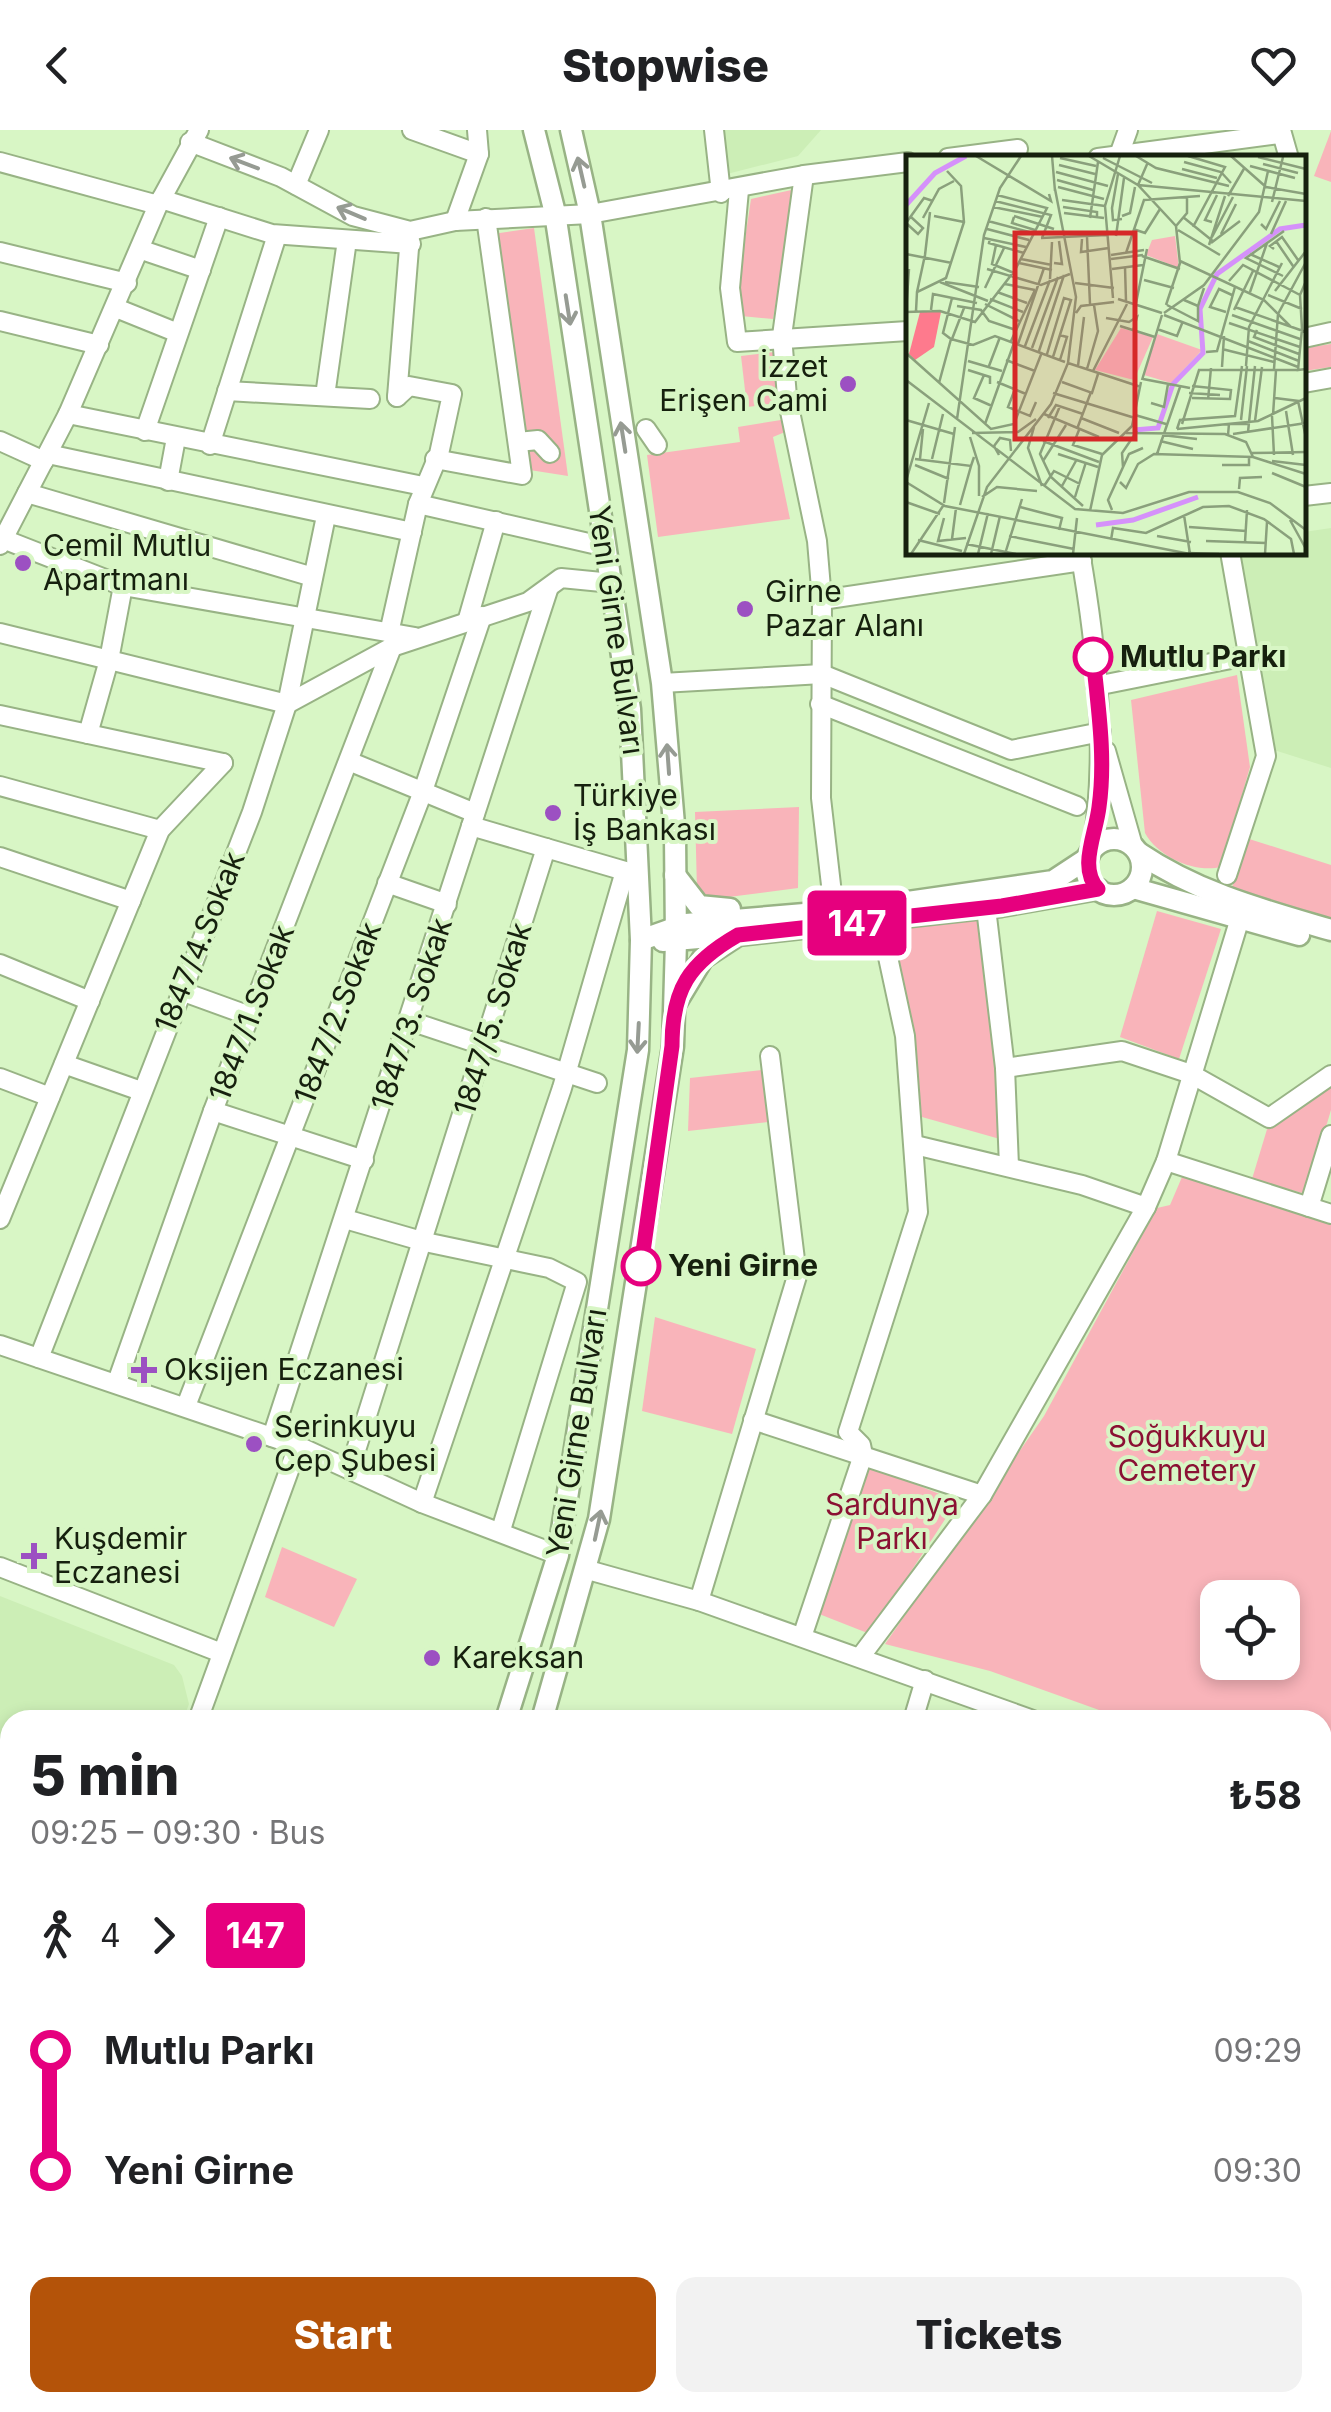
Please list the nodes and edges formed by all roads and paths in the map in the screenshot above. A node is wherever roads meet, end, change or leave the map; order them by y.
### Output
1 (319, 130) edge
2 (412, 130) edge
3 (477, 130) edge
4 (534, 130) edge
5 (571, 130) edge
6 (714, 130) edge
7 (1128, 130) edge
8 (1280, 132) edge
9 (195, 136) edge
10 (1018, 146) edge
11 (479, 154) junction
12 (966, 155) edge
13 (1118, 155) edge
14 (0, 162) edge
15 (906, 162) edge
16 (804, 175) junction
17 (296, 185) junction
18 (730, 192) junction
19 (160, 202) junction
20 (554, 213) junction
21 (590, 214) junction
22 (219, 217) junction
23 (486, 218) junction
24 (455, 221) junction
25 (277, 235) junction
26 (410, 238) junction
27 (347, 240) junction
28 (142, 250) junction
29 (0, 252) edge
30 (201, 270) junction
31 (127, 283) junction
32 (116, 308) junction
33 (0, 321) edge
34 (906, 331) edge
35 (1331, 332) edge
36 (178, 333) junction
37 (782, 336) junction
38 (1306, 338) edge
39 (99, 345) junction
40 (1331, 378) edge
41 (1306, 383) edge
42 (227, 391) junction
43 (325, 396) junction
44 (370, 398) dead end
45 (68, 414) junction
46 (145, 431) junction
47 (176, 438) junction
48 (0, 441) edge
49 (518, 442) junction
50 (210, 445) junction
51 (550, 453) dead end
52 (46, 458) junction
53 (435, 460) junction
54 (168, 481) junction
55 (28, 493) junction
56 (1331, 493) edge
57 (421, 495) junction
58 (1306, 496) edge
59 (9, 508) edge
60 (326, 516) junction
61 (496, 521) junction
62 (412, 532) junction
63 (2, 542) edge
64 (606, 547) junction
65 (1230, 555) edge
66 (1081, 557) edge
67 (313, 576) junction
68 (612, 583) junction
69 (123, 586) junction
70 (548, 590) junction
71 (822, 600) junction
72 (474, 619) junction
73 (306, 620) junction
74 (0, 634) edge
75 (391, 640) junction
76 (1246, 656) junction
77 (109, 660) junction
78 (822, 674) junction
79 (662, 683) junction
80 (1096, 686) junction
81 (287, 704) junction
82 (820, 704) junction
83 (0, 715) edge
84 (1100, 732) junction
85 (88, 734) junction
86 (351, 762) junction
87 (0, 786) edge
88 (422, 794) junction
89 (1077, 806) dead end
90 (473, 820) junction
91 (160, 830) junction
92 (546, 848) junction
93 (1136, 849) junction
94 (1090, 854) junction
95 (0, 857) edge
96 (675, 875) junction
97 (1228, 875) dead end
98 (386, 883) junction
99 (1133, 888) junction
100 (1098, 889) junction
101 (132, 901) junction
102 (447, 904) junction
103 (986, 908) junction
104 (834, 910) junction
105 (780, 914) junction
106 (1240, 918) junction
107 (880, 920) junction
108 (1331, 930) edge
109 (676, 933) junction
110 (738, 935) junction
111 (641, 940) junction
112 (1331, 944) edge
113 (0, 964) edge
114 (181, 991) junction
115 (90, 1001) junction
116 (672, 1012) junction
117 (250, 1016) junction
118 (410, 1021) junction
119 (485, 1047) junction
120 (770, 1056) dead end
121 (64, 1064) junction
122 (1005, 1068) junction
123 (567, 1071) junction
124 (1191, 1074) junction
125 (1331, 1075) edge
126 (0, 1078) edge
127 (597, 1083) dead end
128 (141, 1092) junction
129 (50, 1098) junction
130 (214, 1111) junction
131 (292, 1135) junction
132 (1331, 1135) edge
133 (915, 1145) junction
134 (364, 1160) junction
135 (1166, 1162) junction
136 (1009, 1166) junction
137 (4, 1198) edge
138 (1146, 1208) junction
139 (1309, 1208) junction
140 (1331, 1214) edge
141 (0, 1219) edge
142 (345, 1219) junction
143 (424, 1242) junction
144 (503, 1259) junction
145 (0, 1345) edge
146 (39, 1358) junction
147 (118, 1382) junction
148 (186, 1406) junction
149 (753, 1420) junction
150 (272, 1436) junction
151 (298, 1446) junction
152 (863, 1455) junction
153 (350, 1466) junction
154 (982, 1495) junction
155 (422, 1502) junction
156 (501, 1530) junction
157 (558, 1556) junction
158 (0, 1567) edge
159 (588, 1570) junction
160 (699, 1602) junction
161 (802, 1637) junction
162 (220, 1652) junction
163 (861, 1656) junction
164 (926, 1680) junction
165 (201, 1710) edge
166 (509, 1710) edge
167 (545, 1710) edge
168 (916, 1710) edge
169 (1007, 1710) edge

1 - 17 street
2 - 11 street
3 - 11 street
4 - 20 main road, Yeni Girne Bulvarı
21 -> 5 main road, Yeni Girne Bulvarı
6 - 18 street
7 - 13 street
8 - 13 street
17 -> 9 street
9 - 19 street
10 - 12 street
11 - 24 street
14 - 19 street
15 - 16 street
16 - 18 street
16 - 37 street
26 -> 17 street
18 - 21 street
18 - 37 street
19 - 22 street
19 - 28 street
20 - 21 street
20 - 23 street
20 -> 64 main road, Yeni Girne Bulvarı
79 -> 21 main road, Yeni Girne Bulvarı
22 - 25 street
22 - 30 street
23 - 24 street
23 - 49 street
24 - 26 street
25 - 27 street
25 - 42 street
26 - 27 street
26 - 53 street, 1847/1.Sokak
27 - 43 street
28 - 30 street
28 - 31 street
29 - 31 street
30 - 36 street
31 - 32 street
32 - 36 street
32 - 39 street
33 - 39 street
34 - 37 street
35 - 38 street
36 - 46 street
37 - 71 street
39 - 45 street
40 - 41 street
42 - 43 street
42 - 50 street
43 - 44 street
45 - 46 street
45 - 52 street
46 - 47 street
47 - 50 street
47 - 54 street
48 - 52 street
49 - 51 street
49 - 53 street
50 - 57 street
52 - 54 street
52 - 55 street
53 - 57 street, 1847/1.Sokak
54 - 60 street
55 - 59 street
55 - 67 street
56 - 58 street
57 - 61 street
57 - 62 street, 1847/1.Sokak
59 - 63 street
60 - 62 street
60 - 67 street, 1847/4.Sokak
61 - 64 street
61 - 72 street, 1847/2.Sokak
62 - 75 street, 1847/1.Sokak
63 - 69 street
64 - 68 main road, Yeni Girne Bulvarı
65 - 76 street
66 - 71 street
66 - 80 street
67 - 73 street, 1847/4.Sokak
68 - 70 street
68 - 111 main road, Yeni Girne Bulvarı
69 - 73 street
69 - 77 street
70 - 72 street
70 - 90 street, 1847/3. Sokak
71 - 78 street
72 - 75 street
72 - 88 street, 1847/2.Sokak
73 - 75 street
73 - 81 street, 1847/4.Sokak
74 - 77 street
75 - 81 street
75 - 86 street, 1847/1.Sokak
76 - 80 street
76 - 97 street
77 - 81 street
77 - 85 street
78 - 79 street
78 - 82 street
78 - 84 street
96 -> 79 main road, Yeni Girne Bulvarı
80 - 84 street
81 - 114 street, 1847/4.Sokak
82 - 89 street
82 - 104 street
83 - 85 street
84 - 93 street
84 - 94 street
85 - 91 street
86 - 88 street
86 - 117 street, 1847/1.Sokak
87 - 91 street
88 - 90 street
88 - 98 street, 1847/2.Sokak
90 - 92 street
90 - 102 street, 1847/3. Sokak
91 - 101 street
92 - 119 street, 1847/5. Sokak
92 - 123 street
93 - 94 main road
93 - 99 main road
93 - 108 main road
94 - 100 main road
94 - 104 main road
95 - 101 street
96 - 105 main road
96 - 109 main road, Yeni Girne Bulvarı
98 - 102 street
98 - 131 street, 1847/2.Sokak
99 - 100 main road
99 - 106 main road
100 - 103 main road
101 - 115 street
102 - 118 street, 1847/3. Sokak
103 - 107 main road
103 - 122 street
104 - 105 main road
105 - 109 main road
106 - 112 main road
106 - 124 street
107 - 110 main road
107 - 133 street
109 - 110 main road
109 - 111 main road
109 - 116 main road, Yeni Girne Bulvarı
110 - 116 main road
111 -> 157 main road, Yeni Girne Bulvarı
113 - 115 street
114 - 117 street
114 - 128 street, 1847/4.Sokak
115 - 121 street
159 -> 116 main road, Yeni Girne Bulvarı
117 - 130 street, 1847/1.Sokak
118 - 119 street
118 - 134 street, 1847/3. Sokak
119 - 123 street
119 - 143 street, 1847/5. Sokak
120 - 149 street
121 - 128 street
121 - 129 street
122 - 124 street
122 - 136 street
123 - 127 street
123 - 144 street
124 - 125 street
124 - 135 street
126 - 129 street
128 - 146 street, 1847/4.Sokak
129 - 137 street
130 - 131 street
130 - 147 street, 1847/1.Sokak
131 - 134 street
131 - 148 street, 1847/2.Sokak
132 - 139 street
133 - 136 street
133 - 152 street
134 - 142 street, 1847/3. Sokak
135 - 138 street
135 - 139 street
136 - 138 street
137 - 141 street
138 - 154 street
139 - 140 street
142 - 143 street
142 - 150 street, 1847/3. Sokak
143 - 144 street
143 - 153 street, 1847/5. Sokak
144 - 155 street
144 - 156 street
145 - 146 street
146 - 147 street
147 - 148 street
148 - 150 street
149 - 152 street
149 - 160 street
150 - 151 street
151 - 153 street
151 - 162 street
152 - 154 street
152 - 161 street
153 - 155 street
154 - 163 street
155 - 156 street
156 - 157 street
157 - 166 main road, Yeni Girne Bulvarı
158 - 162 street
159 - 160 street
159 - 167 main road, Yeni Girne Bulvarı
160 - 161 street
161 - 163 street
162 - 165 street
163 - 164 street
164 - 168 street
164 - 169 street

